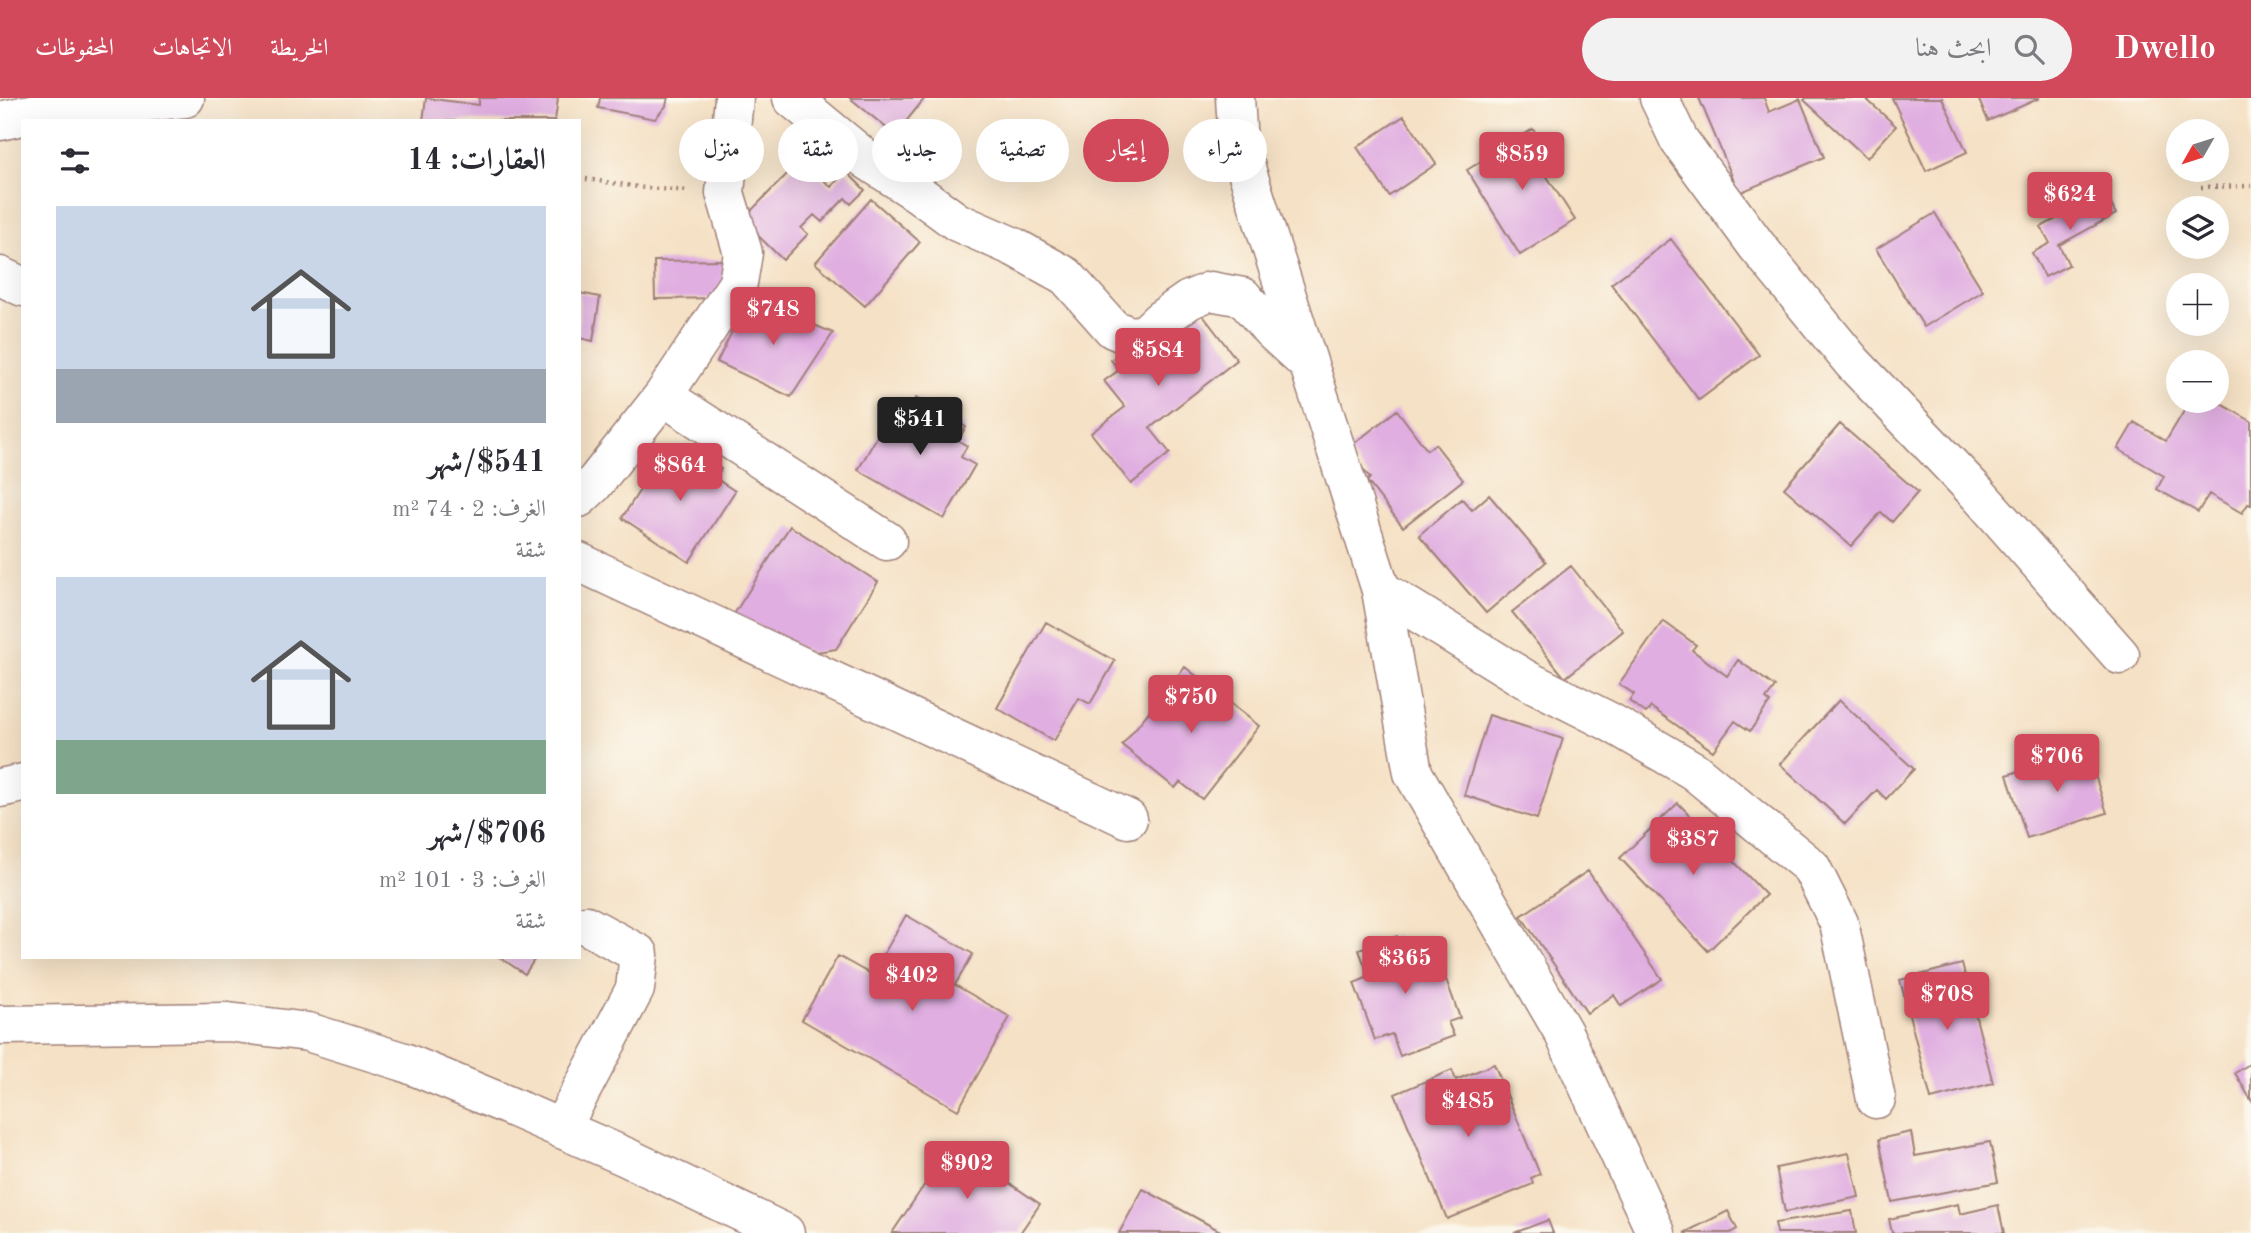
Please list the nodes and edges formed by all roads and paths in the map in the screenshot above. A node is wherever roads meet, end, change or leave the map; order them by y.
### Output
1 (185, 98) edge
2 (734, 98) edge
3 (792, 98) edge
4 (1235, 98) edge
5 (1659, 98) edge
6 (0, 121) edge
7 (581, 178) edge
8 (2251, 186) edge
9 (2201, 187) dead end
10 (725, 193) junction
11 (0, 276) edge
12 (21, 286) edge
13 (1307, 363) junction
14 (663, 396) junction
15 (581, 496) edge
16 (887, 541) dead end
17 (581, 563) edge
18 (1381, 590) junction
19 (2120, 655) dead end
20 (21, 783) edge
21 (0, 788) edge
22 (1128, 818) dead end
23 (586, 925) dead end
24 (0, 1025) edge
25 (1876, 1099) dead end
26 (561, 1129) junction
27 (785, 1233) edge
28 (1656, 1233) edge

1 - 6 street
2 - 10 street
3 - 13 street
4 - 13 street
5 - 19 street
7 - 10 path
8 - 9 path
10 - 14 street
11 - 12 street
13 - 18 street
14 - 15 street
14 - 16 street
17 - 22 street
18 - 25 street
18 - 28 street
20 - 21 street
23 - 26 street
24 - 26 street
26 - 27 street

